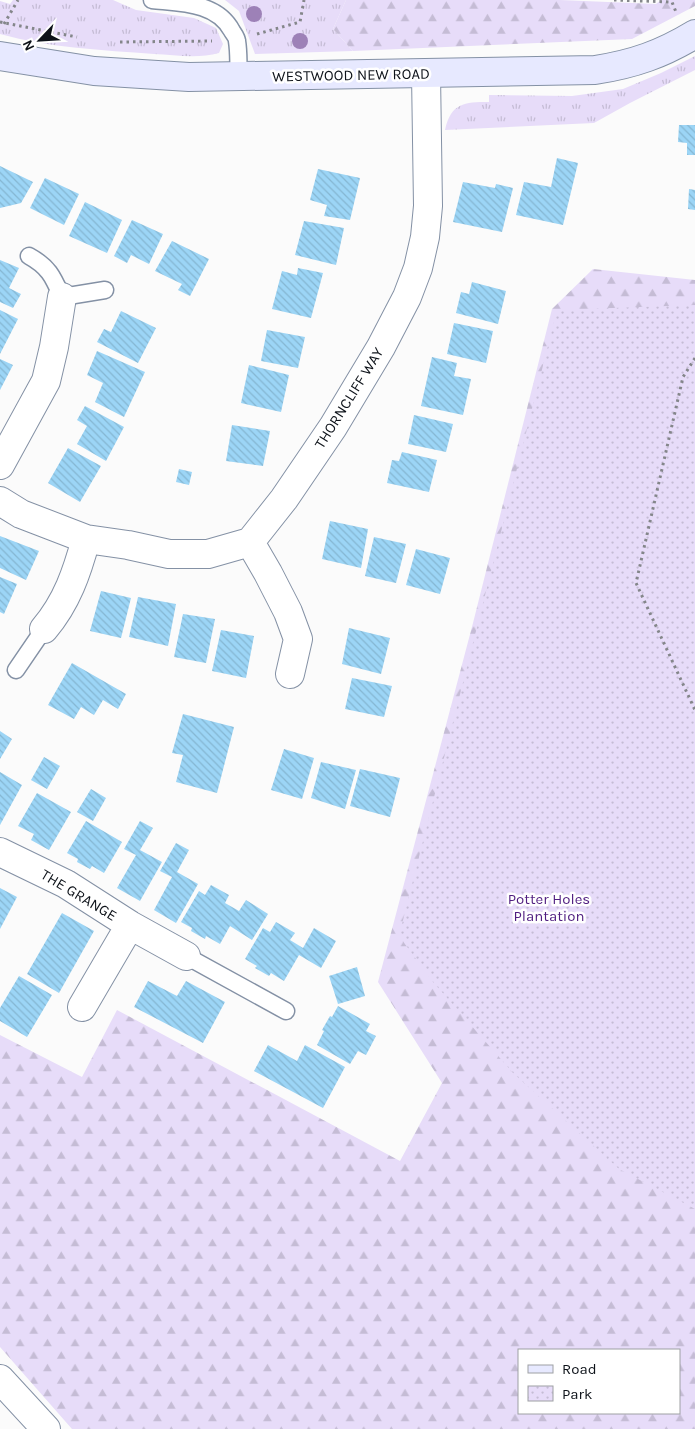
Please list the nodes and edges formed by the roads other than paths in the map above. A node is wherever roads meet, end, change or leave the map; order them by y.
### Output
1 (152, 0) edge
2 (692, 35) edge
3 (0, 56) edge
4 (426, 74) junction
5 (239, 77) junction
6 (29, 256) dead end
7 (105, 290) dead end
8 (62, 298) junction
9 (0, 465) edge
10 (0, 501) edge
11 (86, 539) junction
12 (250, 542) junction
13 (44, 629) joint
14 (16, 670) dead end
15 (290, 674) dead end
16 (0, 852) edge
17 (130, 925) junction
18 (186, 956) joint
19 (82, 1007) dead end
20 (286, 1011) dead end
21 (0, 1379) edge
22 (46, 1429) edge

1 - 5 lane
2 - 4 street, WESTWOOD NEW ROAD
3 - 5 street, WESTWOOD NEW ROAD
4 - 5 street, WESTWOOD NEW ROAD
4 - 12 street, THORNCLIFF WAY
6 - 8 lane
7 - 8 lane
8 - 9 street
10 - 11 street
11 - 12 street
11 - 13 street
12 - 15 street
13 - 14 lane
16 - 17 street, THE GRANGE
17 - 18 street, THE GRANGE
17 - 19 street, THE GRANGE
18 - 20 lane
21 - 22 street

